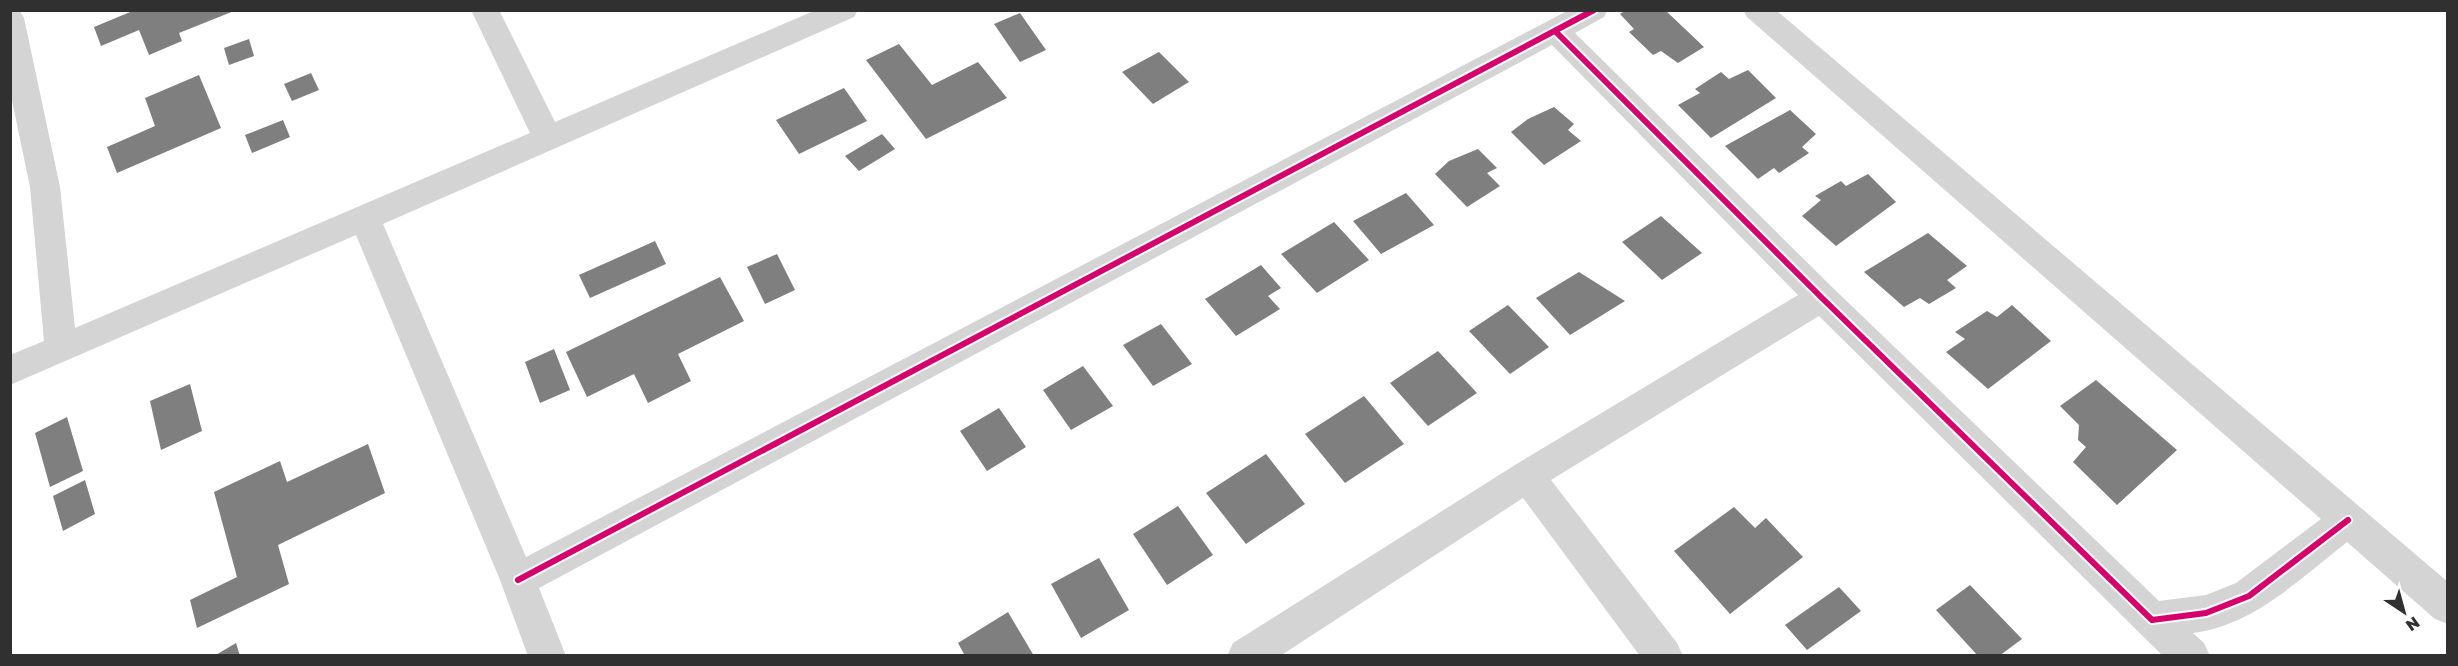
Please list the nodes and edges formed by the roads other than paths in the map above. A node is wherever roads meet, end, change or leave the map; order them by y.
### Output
1 (485, 10) edge
2 (844, 10) edge
3 (1594, 10) edge
4 (1757, 10) edge
5 (1555, 31) junction
6 (12, 38) edge
7 (548, 139) junction
8 (364, 219) junction
9 (1822, 298) junction
10 (61, 349) junction
11 (10, 371) edge
12 (1527, 476) junction
13 (2348, 520) junction
14 (518, 580) junction
15 (2448, 606) edge
16 (2152, 620) junction
17 (547, 656) edge
18 (1246, 656) edge
19 (1665, 656) edge
20 (2191, 656) edge

1 - 7 street
2 - 7 street
3 - 5 street
4 - 13 street
5 - 9 street
5 - 14 street
6 - 10 street
7 - 8 street
8 - 10 street
8 - 14 street
9 - 12 street
9 - 16 street
10 - 11 street
12 - 18 street
12 - 19 street
13 - 15 street
13 - 16 street
14 - 17 street
16 - 20 street

